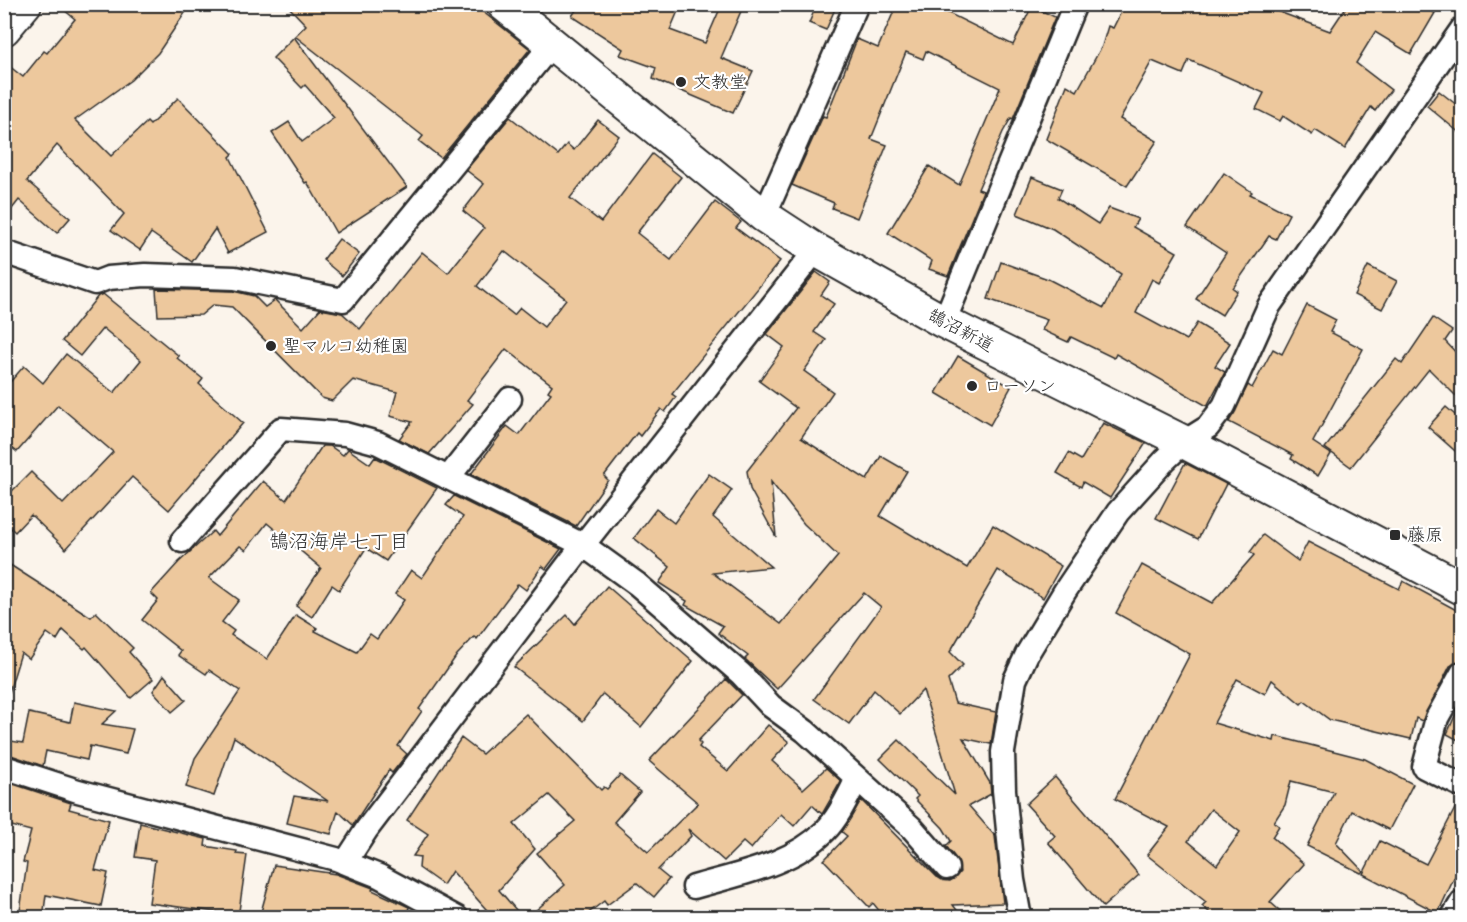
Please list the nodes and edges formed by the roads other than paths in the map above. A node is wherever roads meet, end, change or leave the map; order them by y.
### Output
1 (25, 4) edge
2 (502, 4) edge
3 (857, 4) edge
4 (1075, 4) edge
5 (4, 29) edge
6 (1462, 29) edge
7 (552, 44) junction
8 (764, 216) junction
9 (816, 250) junction
10 (4, 252) edge
11 (944, 322) junction
12 (510, 399) dead end
13 (1184, 442) junction
14 (448, 478) junction
15 (182, 541) dead end
16 (583, 545) junction
17 (1462, 588) edge
18 (1462, 673) edge
19 (4, 767) edge
20 (857, 779) junction
21 (1462, 786) edge
22 (345, 863) junction
23 (947, 868) dead end
24 (693, 887) dead end
25 (1462, 902) edge
26 (457, 918) edge
27 (1020, 918) edge
28 (1452, 918) edge

1 - 5 street
2 - 7 street, 鵠沼新道
3 - 8 street
4 - 11 street
6 - 13 street
7 - 8 street, 鵠沼新道
7 - 10 street
8 - 9 street, 鵠沼新道
9 - 11 street, 鵠沼新道
9 - 16 street
11 - 13 street, 鵠沼新道
12 - 14 street
13 - 17 street, 鵠沼新道
13 - 27 street
14 - 15 street
14 - 16 street
16 - 20 street
16 - 22 street
18 - 21 street
19 - 22 street
20 - 23 street
20 - 24 street
22 - 26 street
25 - 28 street

